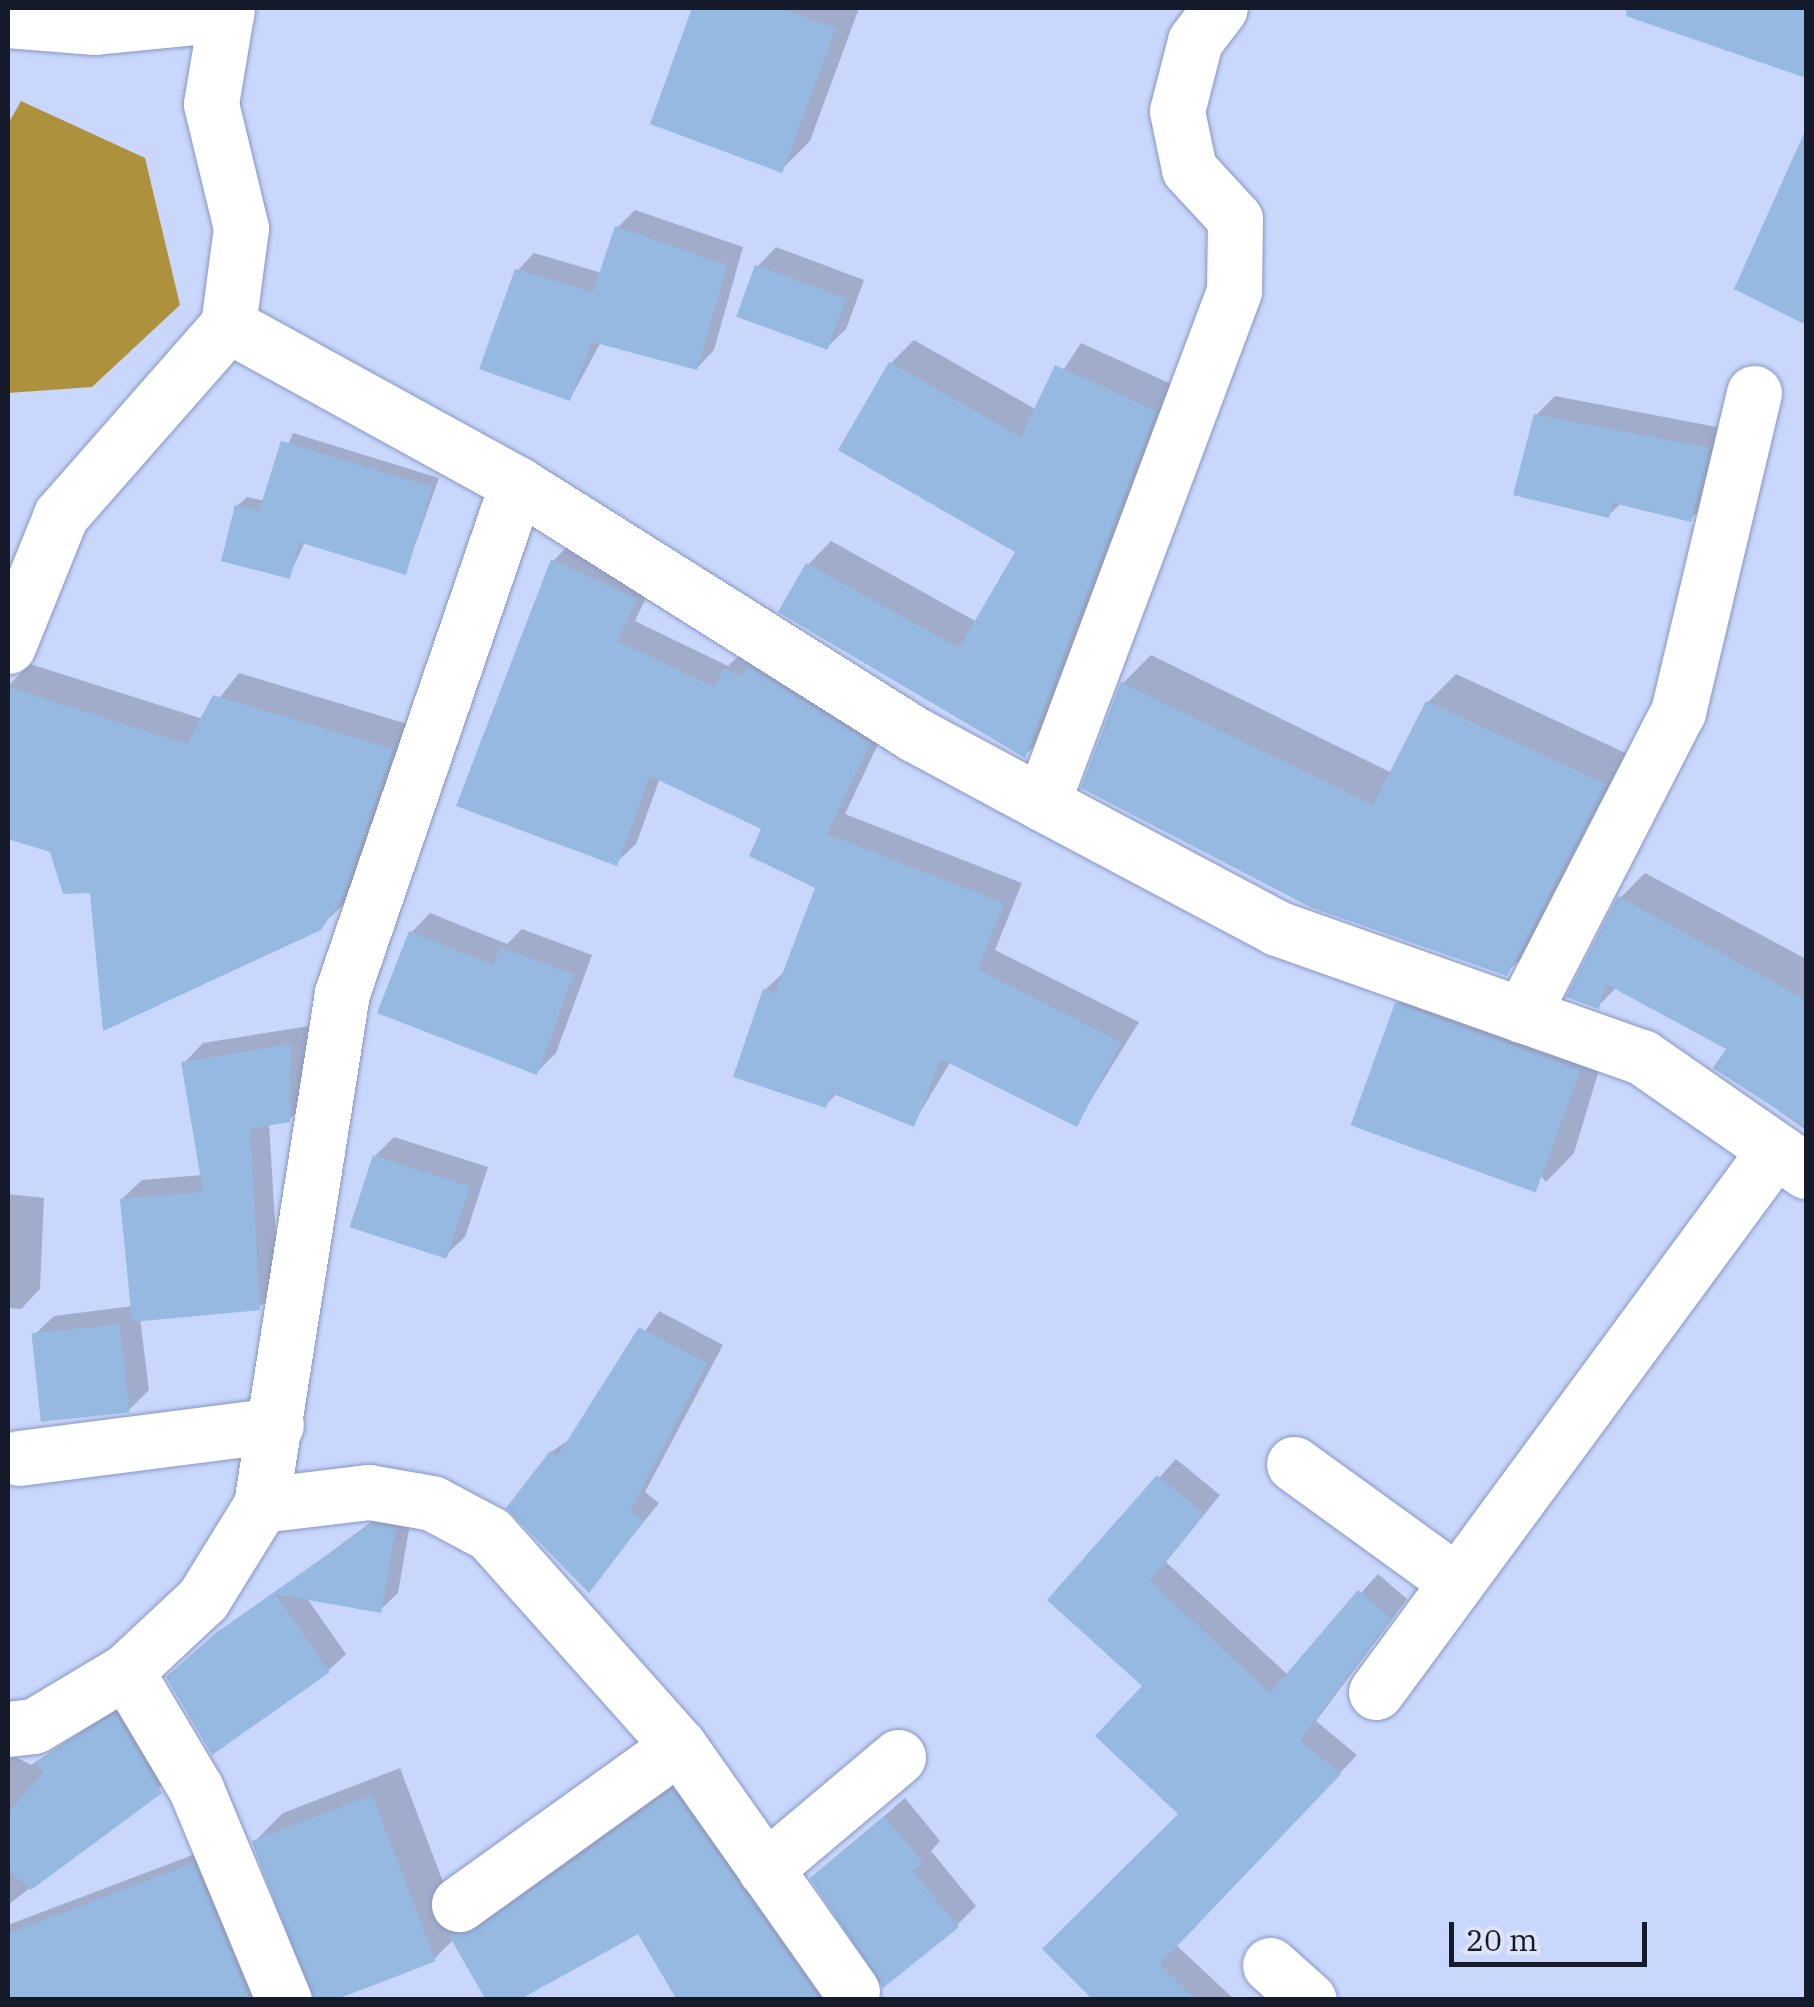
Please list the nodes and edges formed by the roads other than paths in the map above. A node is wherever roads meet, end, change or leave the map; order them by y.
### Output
1 (1220, 8) edge
2 (227, 11) edge
3 (8, 22) edge
4 (228, 325) junction
5 (1754, 393) dead end
6 (518, 484) junction
7 (8, 646) edge
8 (1042, 804) junction
9 (1522, 1015) junction
10 (1791, 1161) edge
11 (276, 1425) junction
12 (19, 1458) dead end
13 (1294, 1464) dead end
14 (261, 1505) junction
15 (1458, 1582) junction
16 (126, 1672) junction
17 (1376, 1692) dead end
18 (8, 1729) edge
19 (679, 1746) junction
20 (898, 1758) dead end
21 (765, 1869) junction
22 (460, 1904) dead end
23 (852, 1991) dead end
24 (284, 2000) edge

1 - 8 street
2 - 3 street
2 - 4 street
4 - 6 street
4 - 7 street
5 - 9 street
6 - 8 street
6 - 11 street
8 - 9 street
9 - 10 street
10 - 15 street
11 - 12 street
11 - 14 street
13 - 15 street
14 - 16 street
14 - 19 street
15 - 17 street
16 - 18 street
16 - 24 street
19 - 21 street
19 - 22 street
20 - 21 street
21 - 23 street

